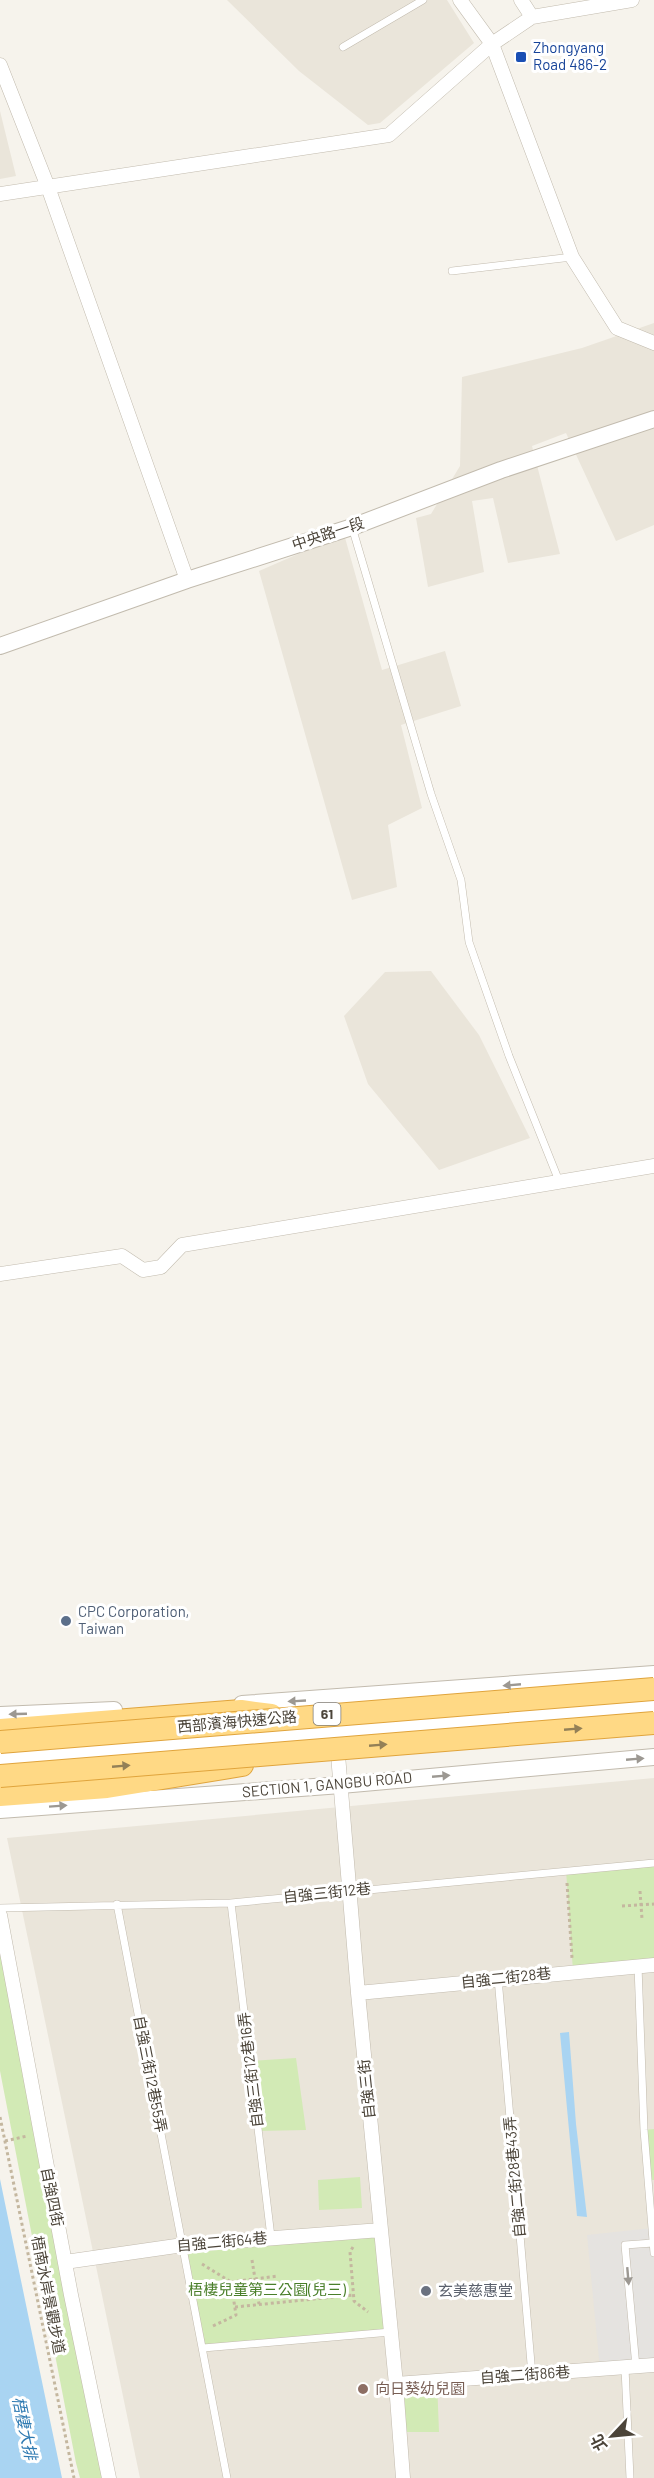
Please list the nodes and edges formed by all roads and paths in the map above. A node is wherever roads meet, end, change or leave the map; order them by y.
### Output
1 (423, 0) edge
2 (460, 0) edge
3 (521, 0) edge
4 (632, 0) edge
5 (532, 17) junction
6 (492, 44) junction
7 (343, 47) dead end
8 (0, 65) edge
9 (48, 187) junction
10 (0, 194) edge
11 (572, 257) junction
12 (452, 271) dead end
13 (654, 343) edge
14 (654, 419) edge
15 (352, 527) junction
16 (187, 580) junction
17 (0, 646) edge
18 (654, 1166) edge
19 (559, 1181) junction
20 (0, 1274) edge
21 (654, 1674) edge
22 (654, 1689) edge
23 (333, 1699) junction
24 (654, 1706) edge
25 (0, 1715) edge
26 (287, 1718) junction
27 (654, 1723) edge
28 (0, 1730) edge
29 (335, 1731) junction
30 (0, 1742) edge
31 (296, 1751) junction
32 (0, 1757) edge
33 (654, 1757) edge
34 (0, 1776) edge
35 (341, 1785) junction
36 (0, 1795) edge
37 (0, 1810) edge
38 (654, 1863) edge
39 (566, 1870) junction
40 (349, 1891) junction
41 (640, 1891) dead end
42 (231, 1903) junction
43 (654, 1904) edge
44 (117, 1905) junction
45 (622, 1906) dead end
46 (0, 1908) edge
47 (0, 1915) edge
48 (642, 1919) dead end
49 (654, 1965) edge
50 (638, 1966) junction
51 (573, 1971) junction
52 (498, 1978) junction
53 (358, 1993) junction
54 (0, 2117) edge
55 (40, 2133) junction
56 (6, 2141) junction
57 (652, 2220) edge
58 (381, 2230) junction
59 (271, 2237) junction
60 (653, 2243) edge
61 (183, 2244) junction
62 (355, 2245) dead end
63 (654, 2253) edge
64 (252, 2260) dead end
65 (65, 2262) junction
66 (202, 2264) dead end
67 (278, 2276) dead end
68 (231, 2282) junction
69 (353, 2295) junction
70 (259, 2304) junction
71 (235, 2307) junction
72 (368, 2312) dead end
73 (213, 2326) dead end
74 (391, 2332) junction
75 (203, 2348) junction
76 (654, 2365) edge
77 (631, 2367) junction
78 (532, 2375) junction
79 (396, 2384) junction
80 (74, 2478) edge
81 (109, 2478) edge
82 (227, 2478) edge
83 (403, 2478) edge
84 (630, 2478) edge

1 - 7 lane
2 - 6 street
3 - 5 street
4 - 5 street
5 - 6 street
6 - 9 street
6 - 11 street
8 - 9 street
9 - 10 street
9 - 16 street
11 - 12 lane
11 - 13 street
14 - 15 street, 中央路一段
15 - 16 street, 中央路一段
15 - 19 lane
16 - 17 street, 中央路一段
18 - 19 street
19 - 20 street
21 -> 23 street
22 - 26 highway, 西部濱海快速公路 / 61, bridge
23 -> 25 street
23 - 29 street, 自強三街
24 - 29 street
26 - 28 highway, bridge
26 - 30 highway, 西部濱海快速公路 / 61, bridge
31 -> 27 highway, bridge
29 - 32 street
29 - 35 street, 自強三街
34 -> 31 highway, bridge
31 - 36 highway, bridge
35 -> 33 street, SECTION 1, GANGBU ROAD
37 -> 35 street, SECTION 1, GANGBU ROAD
35 - 40 street, 自強三街
38 - 39 lane, 自強三街12巷
39 - 40 lane, 自強三街12巷
39 - 51 path
40 - 42 lane, 自強三街12巷
40 - 53 street, 自強三街
41 - 48 path
42 - 44 lane, 自強三街12巷
42 - 59 lane, 自強三街12巷16弄
43 - 45 path
44 - 46 lane, 自強三街12巷
44 - 61 lane, 自強三街12巷55弄
47 - 55 street, 自強四街
49 - 50 street, 自強二街28巷
50 - 51 street, 自強二街28巷
50 - 57 lane
51 - 52 street, 自強二街28巷
52 - 53 street, 自強二街28巷
52 - 78 lane, 自強二街28巷43弄
53 - 58 street, 自強三街
54 - 56 path, 梧南水岸景觀步道
55 - 56 path
55 - 65 street, 自強四街
56 - 80 path, 梧南水岸景觀步道
57 - 60 lane
58 - 59 street, 自強二街64巷
58 - 74 street, 自強三街
59 - 61 street, 自強二街64巷
60 - 63 lane
60 -> 77 lane
61 - 65 street, 自強二街64巷
61 - 75 lane, 自強三街12巷55弄
62 - 69 path
64 - 70 path
65 - 81 street, 自強四街
66 - 68 path
67 - 68 path
68 - 71 path
69 - 70 path
69 - 72 path
70 - 71 path
71 - 73 path
74 - 75 lane
74 - 79 street, 自強三街
75 - 82 lane, 自強三街12巷55弄
76 - 77 street, 自強二街86巷
77 - 78 street, 自強二街86巷
77 - 84 lane
78 - 79 street, 自強二街86巷
79 - 83 street, 自強三街

